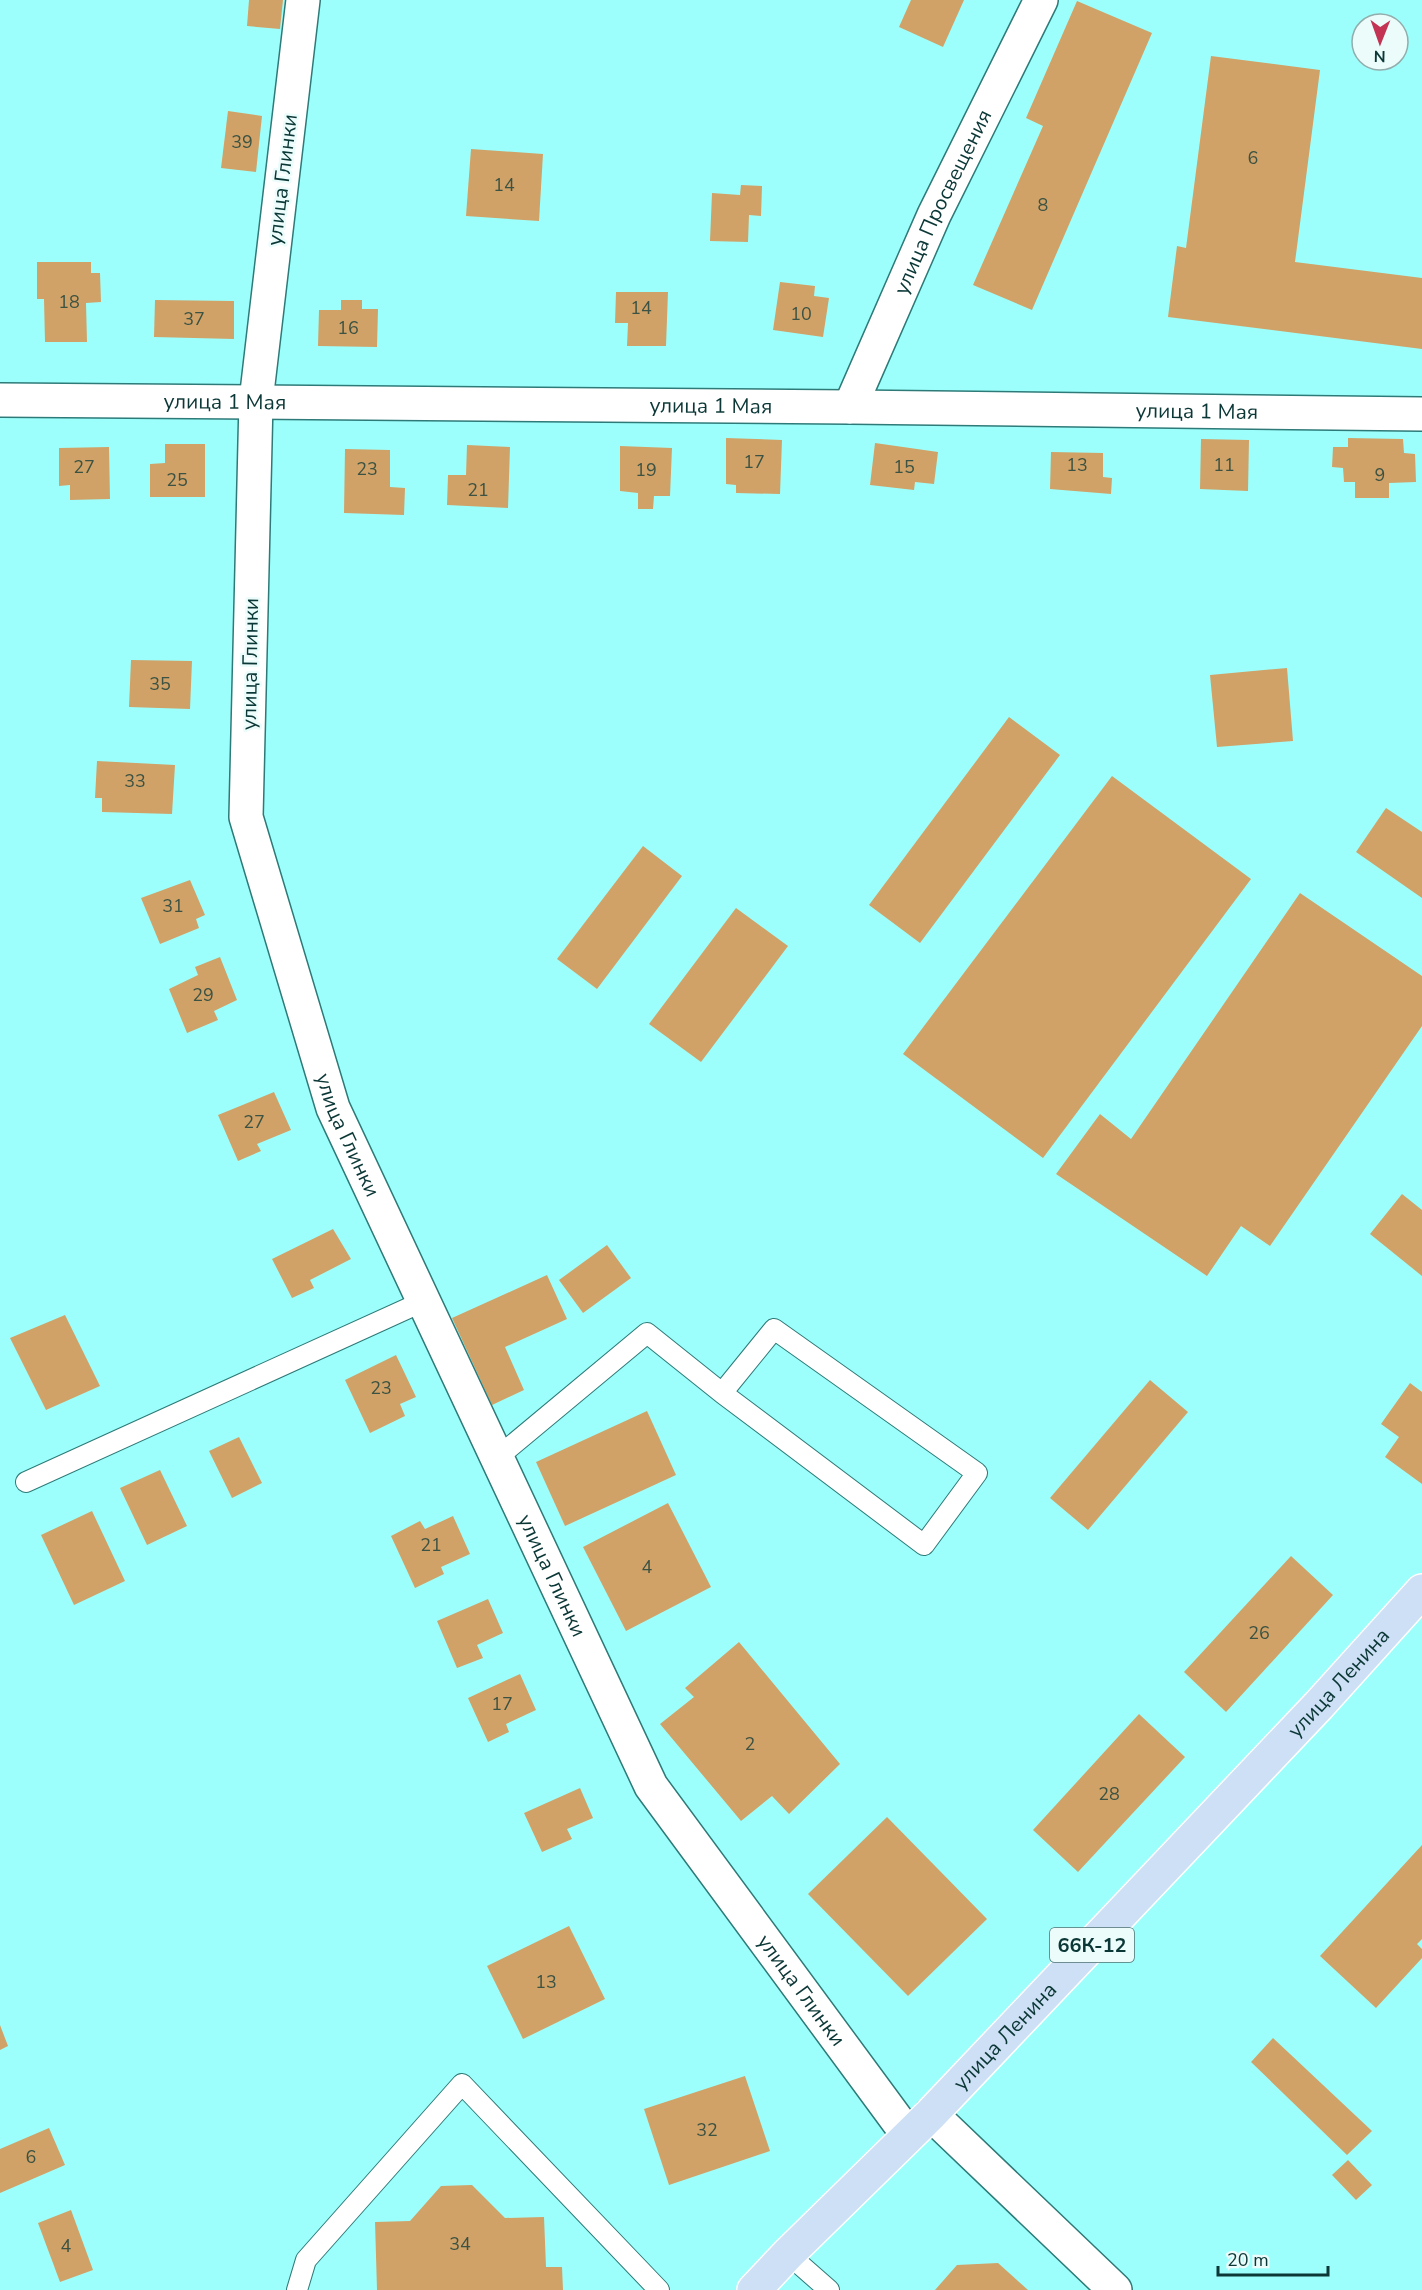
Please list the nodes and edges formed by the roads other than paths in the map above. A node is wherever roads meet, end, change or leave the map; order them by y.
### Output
1 (303, 0) edge
2 (1041, 0) edge
3 (0, 400) edge
4 (256, 401) junction
5 (849, 406) junction
6 (1422, 414) edge
7 (424, 1301) junction
8 (722, 1393) junction
9 (498, 1457) junction
10 (26, 1482) dead end
11 (1422, 1591) edge
12 (920, 2125) junction
13 (788, 2254) junction
14 (297, 2290) edge
15 (659, 2290) edge
16 (754, 2290) edge
17 (829, 2290) edge
18 (1115, 2290) edge

1 - 4 street, улица Глинки
2 - 5 street, улица Просвещения
3 - 4 street, улица 1 Мая
4 - 5 street, улица 1 Мая
4 - 7 street, улица Глинки
5 - 6 street, улица 1 Мая
7 - 9 street, улица Глинки
7 - 10 lane
8 - 8 lane
8 - 9 lane
9 - 12 street, улица Глинки
11 - 12 main road, улица Ленина / 66К-12
12 - 13 main road, улица Ленина / 66К-12
12 - 18 street, улица Глинки
13 - 16 main road, улица Ленина / 66К-12
13 - 17 lane
14 - 15 lane

